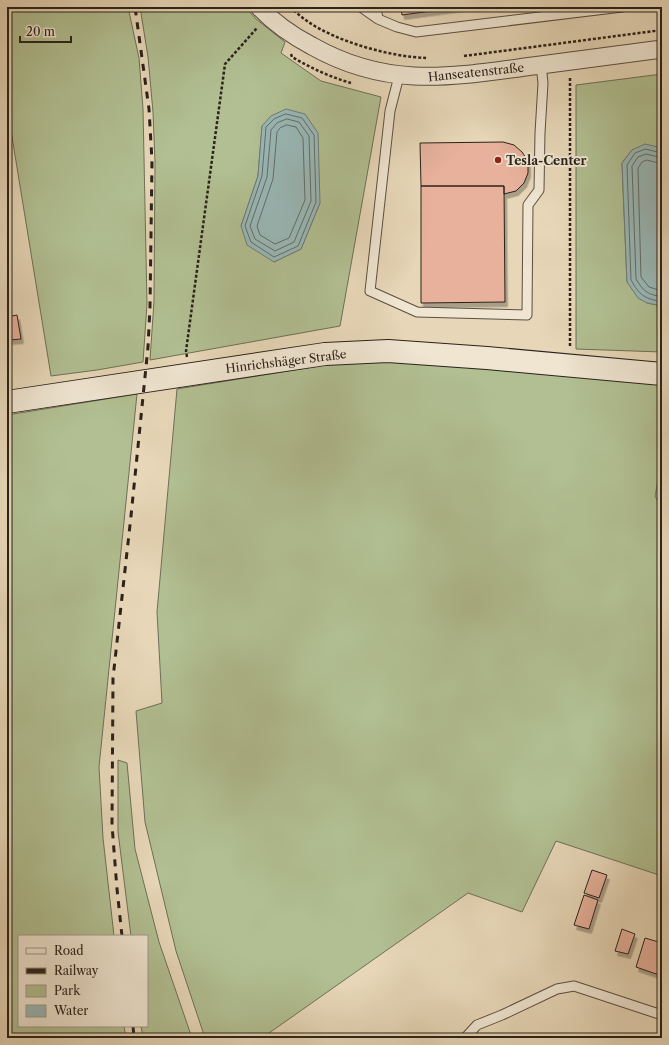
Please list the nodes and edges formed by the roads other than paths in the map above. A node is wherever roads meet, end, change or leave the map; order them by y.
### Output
1 (361, 7) edge
2 (376, 7) edge
3 (622, 7) edge
4 (263, 11) edge
5 (378, 19) junction
6 (662, 49) edge
7 (541, 65) junction
8 (399, 76) junction
9 (662, 374) edge
10 (7, 402) edge
11 (662, 1016) edge
12 (465, 1038) edge

1 - 5 lane
2 - 5 lane
3 - 5 lane
4 - 8 street, Hanseatenstraße
6 - 7 street, Hanseatenstraße
7 - 8 street, Hanseatenstraße
7 - 8 lane
9 - 10 main road, Hinrichshäger Straße
11 - 12 lane

